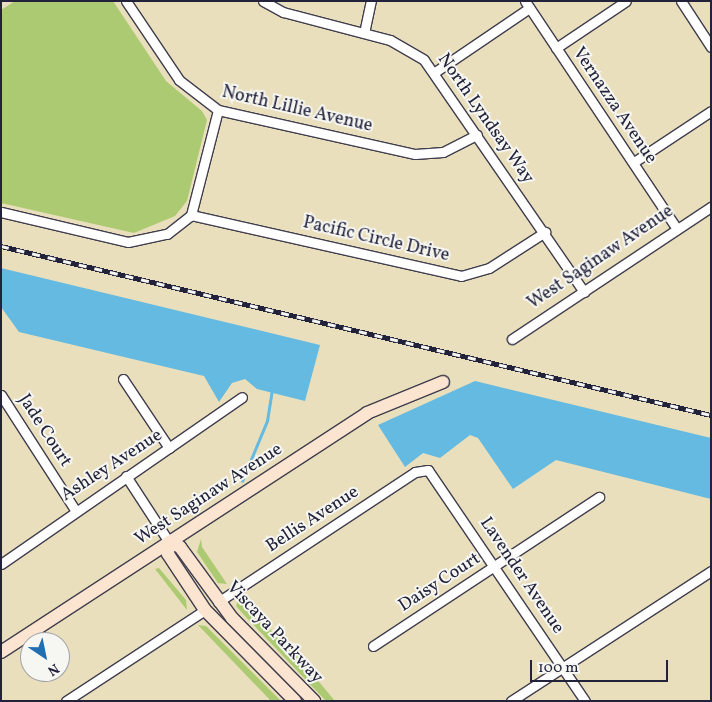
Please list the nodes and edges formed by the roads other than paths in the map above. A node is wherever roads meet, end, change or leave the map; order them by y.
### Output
1 (126, 1) edge
2 (263, 1) edge
3 (371, 1) edge
4 (626, 1) edge
5 (681, 1) edge
6 (527, 5) edge
7 (364, 32) junction
8 (711, 47) edge
9 (556, 48) junction
10 (435, 72) junction
11 (218, 110) junction
12 (711, 111) edge
13 (477, 135) junction
14 (634, 162) junction
15 (711, 207) edge
16 (1, 212) edge
17 (191, 215) junction
18 (677, 228) junction
19 (545, 232) junction
20 (584, 292) junction
21 (512, 339) dead end
22 (123, 379) dead end
23 (443, 382) dead end
24 (1, 395) edge
25 (242, 397) dead end
26 (169, 448) junction
27 (428, 470) joint
28 (126, 476) junction
29 (599, 497) dead end
30 (75, 510) junction
31 (169, 542) junction
32 (1, 564) edge
33 (495, 567) junction
34 (711, 571) edge
35 (218, 602) junction
36 (205, 610) junction
37 (373, 646) dead end
38 (1, 652) edge
39 (562, 667) junction
40 (274, 677) junction
41 (66, 701) edge
42 (295, 701) edge
43 (303, 701) edge
44 (314, 701) edge
45 (511, 701) edge
46 (585, 701) edge

1 - 11 street, North Lillie Avenue
2 - 7 street, North Lyndsay Way
3 - 7 street
4 - 9 street
5 - 8 street
6 - 9 street, Vernazza Avenue
6 - 10 street
7 - 10 street, North Lyndsay Way
9 - 14 street, Vernazza Avenue
10 - 13 street, North Lyndsay Way
11 - 13 street, North Lillie Avenue
11 - 17 street
12 - 14 street
13 - 19 street, North Lyndsay Way
14 - 18 street, Vernazza Avenue
15 - 18 street, West Saginaw Avenue
16 - 17 street
17 - 19 street, Pacific Circle Drive
18 - 20 street, West Saginaw Avenue
19 - 20 street, North Lyndsay Way
20 - 21 street, West Saginaw Avenue
22 - 26 street
23 - 31 street, West Saginaw Avenue
24 - 30 street, Jade Court
25 - 26 street, Ashley Avenue
26 - 28 street, Ashley Avenue
27 - 33 street, Lavender Avenue
27 - 35 street, Bellis Avenue
28 - 30 street, Ashley Avenue
28 - 31 street
29 - 33 street, Daisy Court
30 - 32 street, Ashley Avenue
31 - 35 street, Viscaya Parkway
31 - 36 street, Viscaya Parkway
31 - 38 street, West Saginaw Avenue
33 - 37 street, Daisy Court
33 - 39 street, Lavender Avenue
34 - 39 street
35 - 44 street, Viscaya Parkway
36 - 40 street, Viscaya Parkway
36 - 41 street
39 - 45 street
39 - 46 street, Lavender Avenue
40 - 42 street, Viscaya Parkway
40 - 43 street

